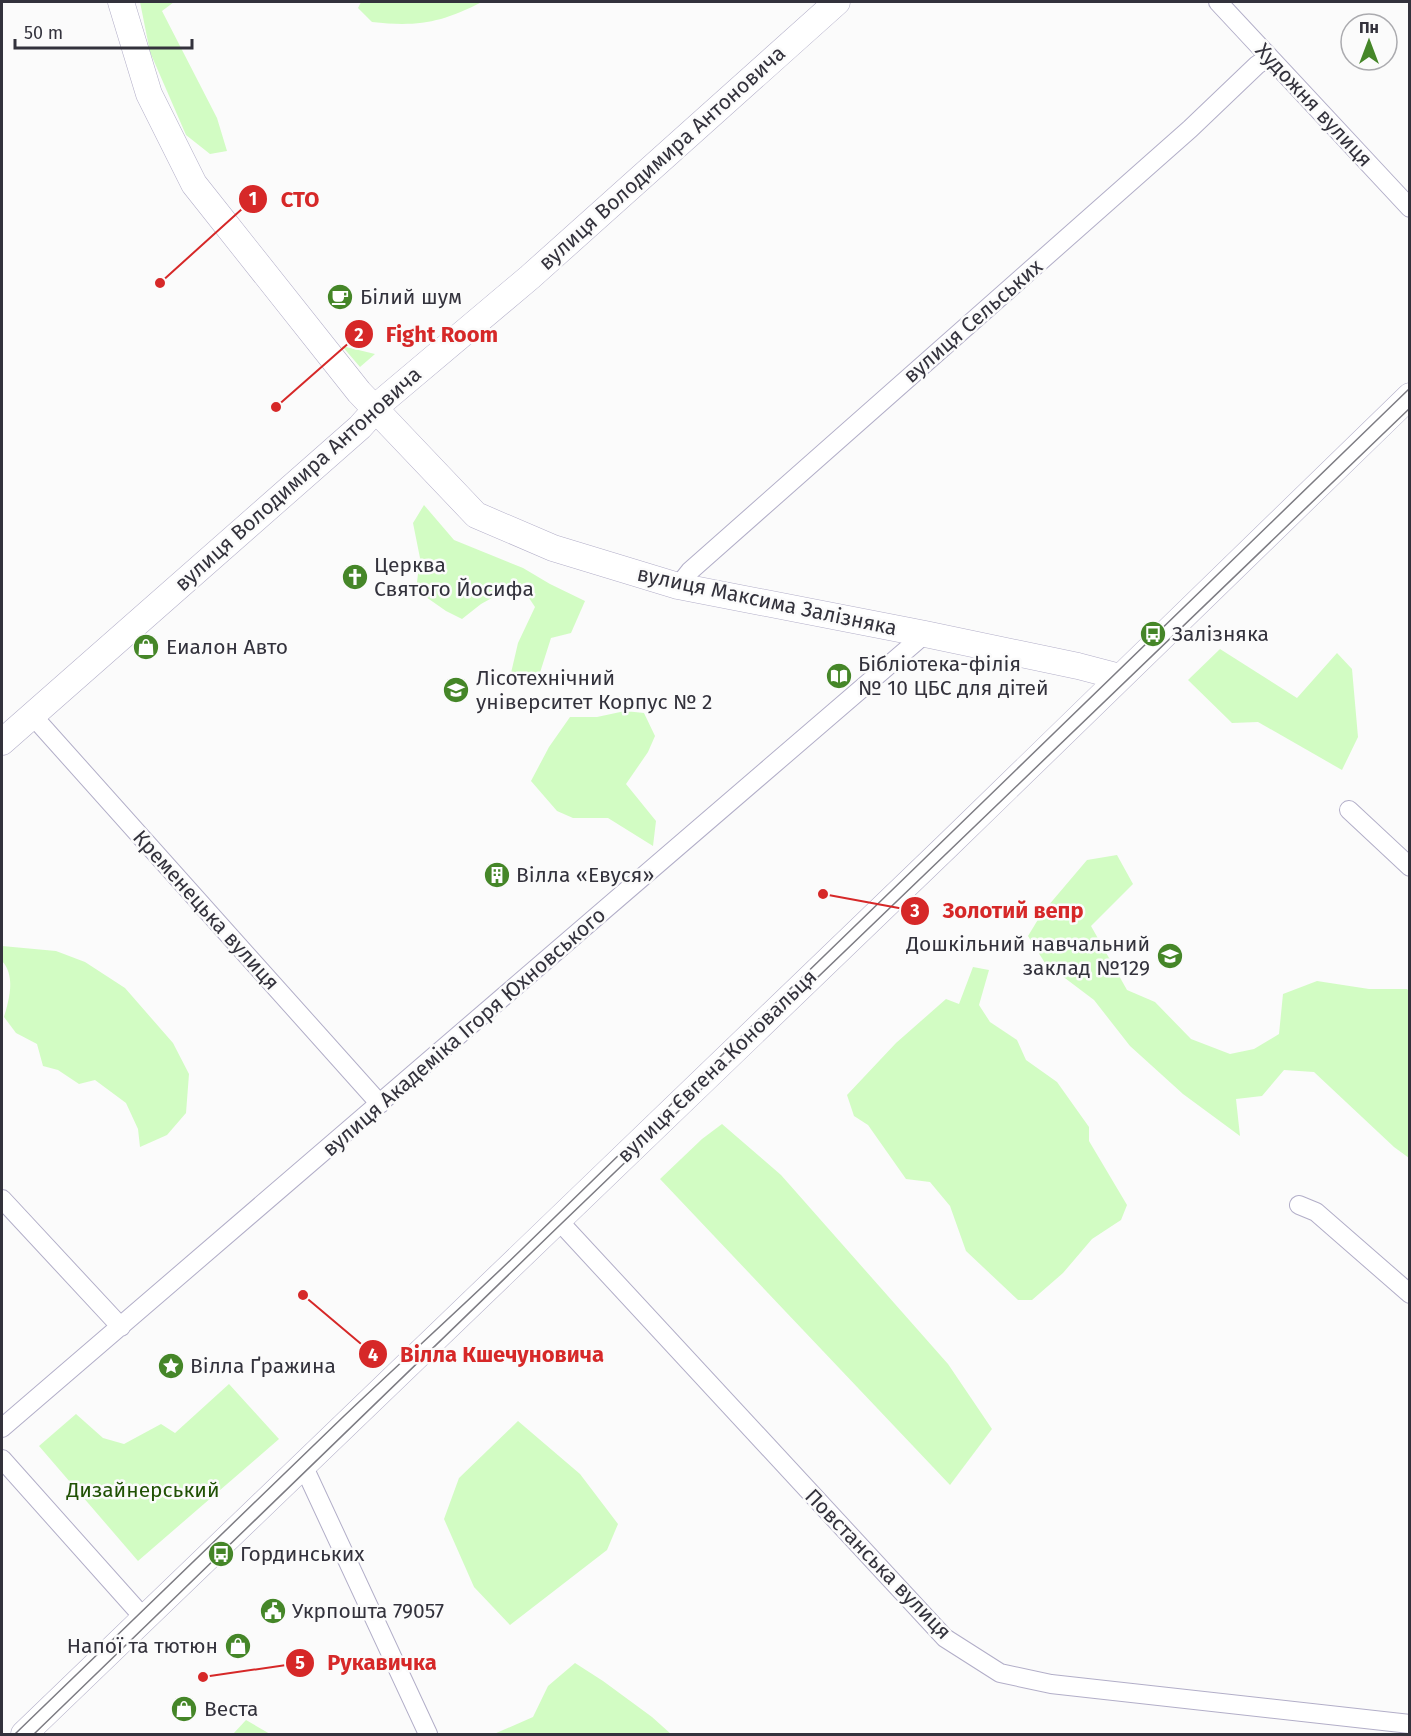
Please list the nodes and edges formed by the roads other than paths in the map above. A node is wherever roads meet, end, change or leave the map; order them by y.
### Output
1 (121, 2) edge
2 (837, 2) edge
3 (1218, 2) edge
4 (1269, 57) junction
5 (1410, 208) edge
6 (1410, 396) edge
7 (374, 410) junction
8 (678, 586) junction
9 (925, 634) junction
10 (1120, 677) junction
11 (32, 715) junction
12 (2, 742) edge
13 (1349, 810) dead end
14 (1410, 867) edge
15 (380, 1104) junction
16 (2, 1199) edge
17 (1299, 1205) dead end
18 (558, 1220) junction
19 (1410, 1294) edge
20 (121, 1327) junction
21 (2, 1428) edge
22 (2, 1459) edge
23 (303, 1465) junction
24 (144, 1618) junction
25 (1410, 1724) edge
26 (24, 1734) edge
27 (428, 1734) edge

1 - 7 street, вулиця Максима Залізняка
2 - 7 street, вулиця Володимира Антоновича
3 - 4 street, Художня вулиця
4 - 5 street, Художня вулиця
4 - 8 street, вулиця Сельських
6 - 10 street, вулиця Євгена Коновальця
7 - 8 street, вулиця Максима Залізняка
7 - 11 street, вулиця Володимира Антоновича
8 - 9 street, вулиця Максима Залізняка
9 - 10 street, вулиця Максима Залізняка
9 - 15 street, вулиця Академіка Ігоря Юхновського
10 - 18 street, вулиця Євгена Коновальця
11 - 12 street, вулиця Володимира Антоновича
11 - 15 street, Кременецька вулиця
13 - 14 street
15 - 20 street, вулиця Академіка Ігоря Юхновського
16 - 20 street
17 - 19 street
18 - 23 street, вулиця Євгена Коновальця
18 - 25 street, Повстанська вулиця
20 - 21 street, вулиця Академіка Ігоря Юхновського
22 - 24 street
23 - 24 street, вулиця Євгена Коновальця
23 - 27 street
24 - 26 street, вулиця Євгена Коновальця

